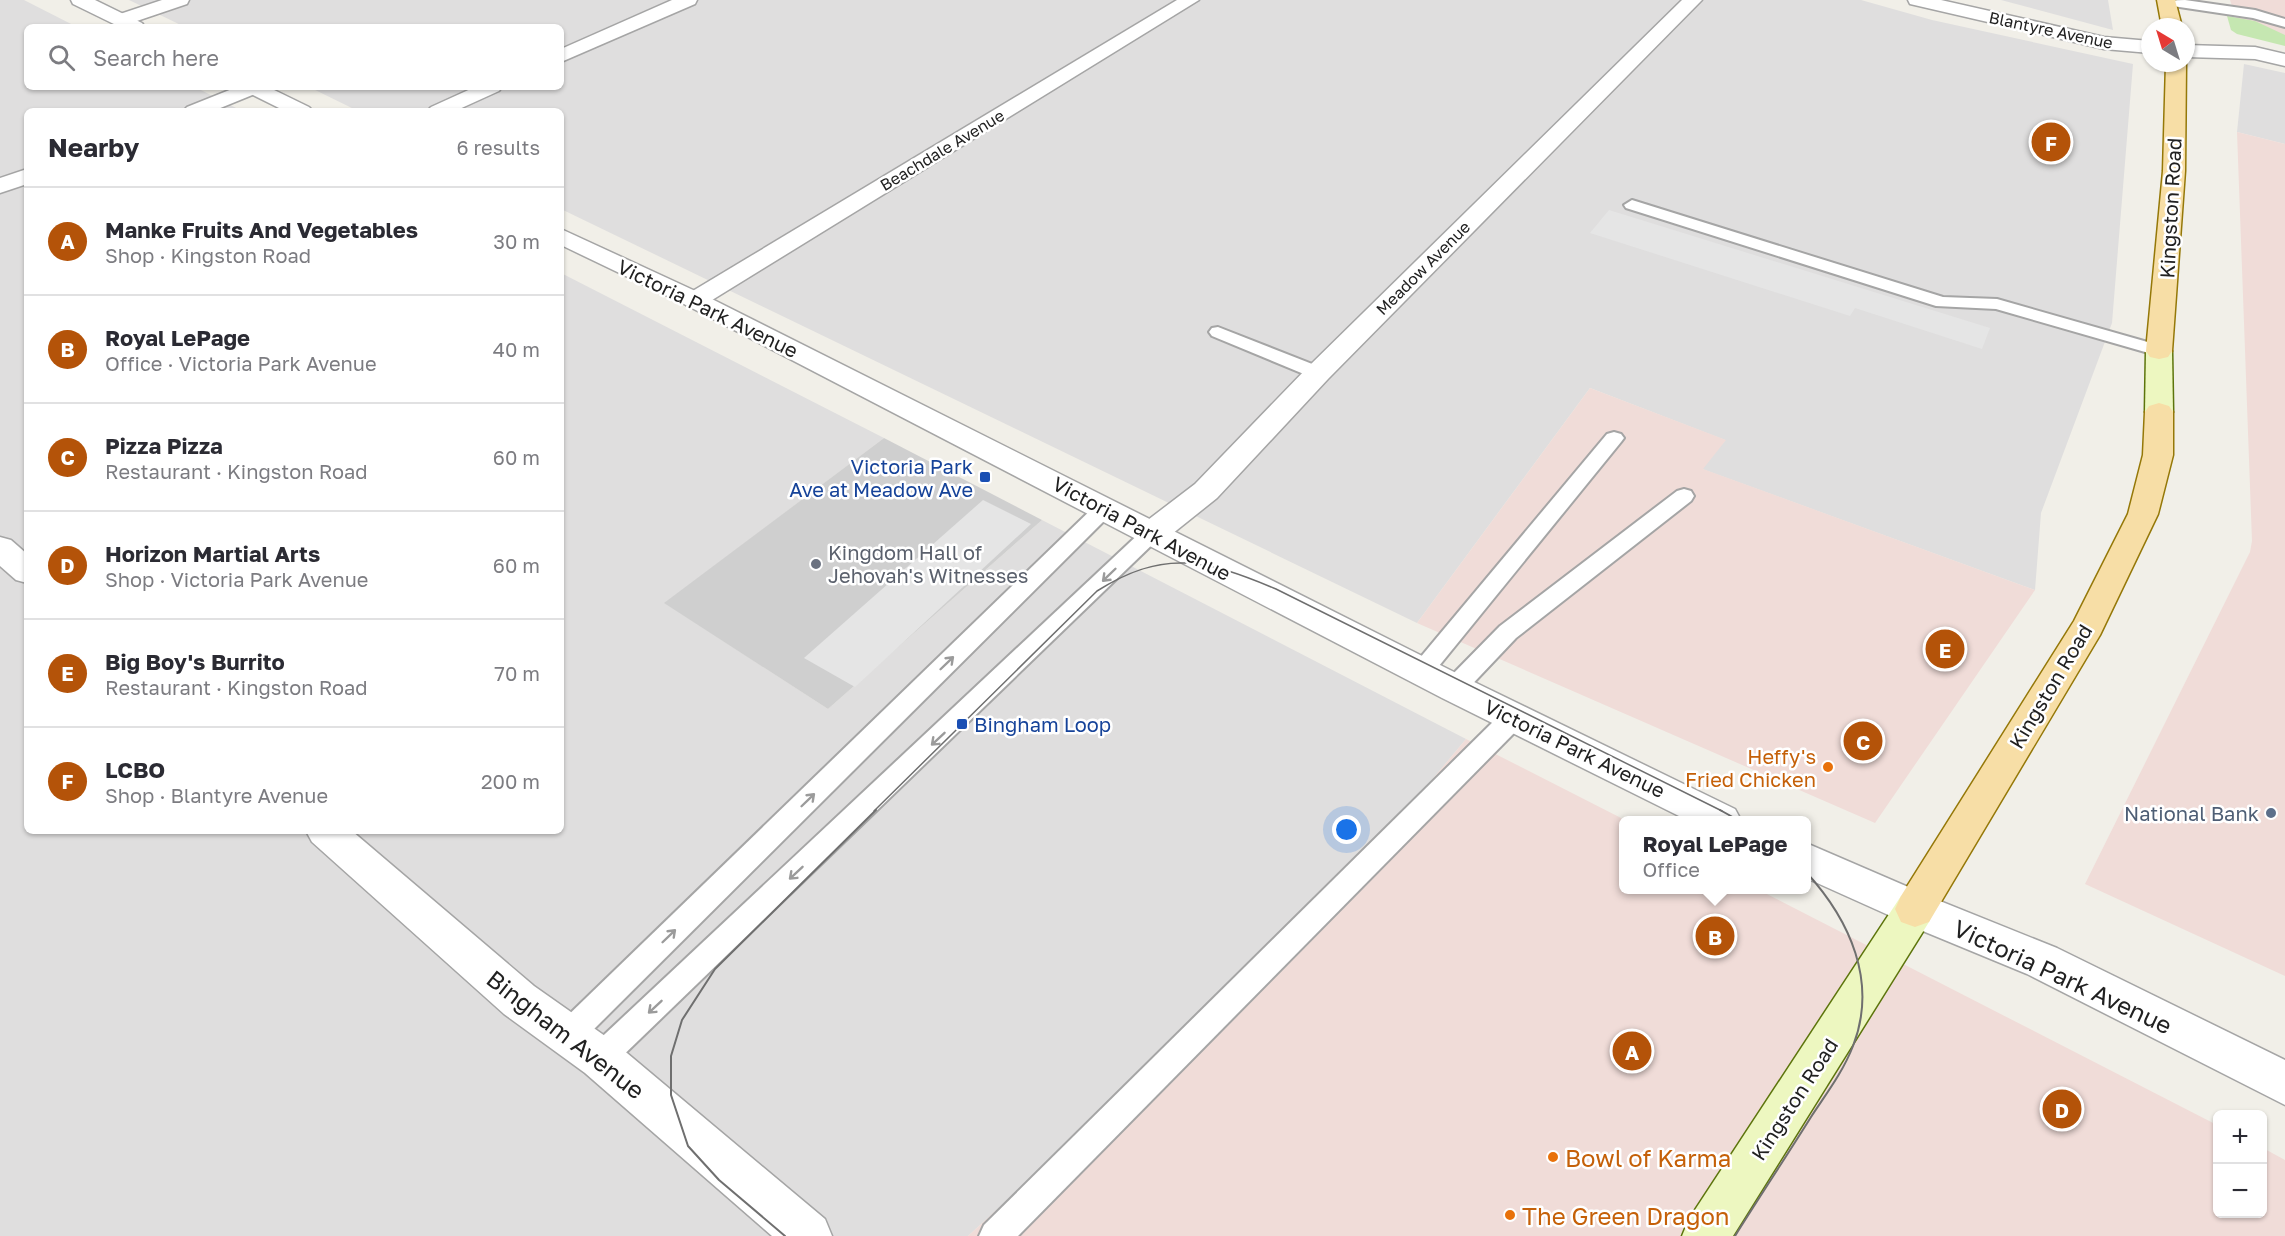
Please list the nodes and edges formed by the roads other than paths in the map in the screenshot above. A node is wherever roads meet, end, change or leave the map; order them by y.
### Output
1 (81, 0) edge
2 (180, 0) edge
3 (688, 0) edge
4 (1190, 0) edge
5 (1693, 0) edge
6 (1917, 0) edge
7 (2166, 0) edge
8 (2251, 0) edge
9 (2255, 14) junction
10 (2170, 18) edge
11 (128, 23) edge
12 (2285, 23) edge
13 (2141, 46) edge
14 (2195, 51) edge
15 (564, 55) edge
16 (2285, 60) edge
17 (2176, 72) edge
18 (245, 90) edge
19 (258, 90) edge
20 (485, 90) edge
21 (201, 108) edge
22 (296, 108) edge
23 (445, 108) edge
24 (24, 177) edge
25 (0, 186) edge
26 (1632, 205) dead end
27 (564, 237) edge
28 (695, 300) junction
29 (1218, 332) dead end
30 (2159, 351) junction
31 (1318, 373) junction
32 (1614, 438) dead end
33 (1684, 496) dead end
34 (1105, 508) junction
35 (1151, 534) junction
36 (0, 548) edge
37 (24, 569) edge
38 (1422, 671) junction
39 (1454, 688) junction
40 (1513, 718) junction
41 (1714, 816) edge
42 (328, 834) edge
43 (1811, 862) edge
44 (1915, 909) junction
45 (584, 1047) junction
46 (2285, 1083) edge
47 (808, 1236) edge
48 (995, 1236) edge
49 (1706, 1236) edge

1 - 11 street
2 - 11 street
3 - 15 street
4 - 28 street, Beachdale Avenue
5 - 31 street, Meadow Avenue
6 - 13 street, Blantyre Avenue
7 - 9 lane
7 - 10 main road
8 - 9 lane
9 - 12 lane
14 - 16 street
17 - 30 main road, Kingston Road
18 - 21 street
19 - 22 street
20 - 23 street
24 - 25 street
26 - 30 lane
27 - 28 street, Victoria Park Avenue
28 - 34 street, Victoria Park Avenue
29 - 31 lane
30 - 44 main road, Kingston Road
31 - 35 street, Meadow Avenue
32 - 38 lane
33 - 39 lane
34 - 35 street, Victoria Park Avenue
45 -> 34 lane
35 - 38 street, Victoria Park Avenue
35 -> 45 lane
36 - 37 street
38 - 39 street, Victoria Park Avenue
39 - 40 street, Victoria Park Avenue
40 - 41 street, Victoria Park Avenue
40 - 48 lane
42 - 45 street, Bingham Avenue
43 - 44 street, Victoria Park Avenue
44 - 46 street, Victoria Park Avenue
44 - 49 main road, Kingston Road
45 - 47 street, Bingham Avenue

